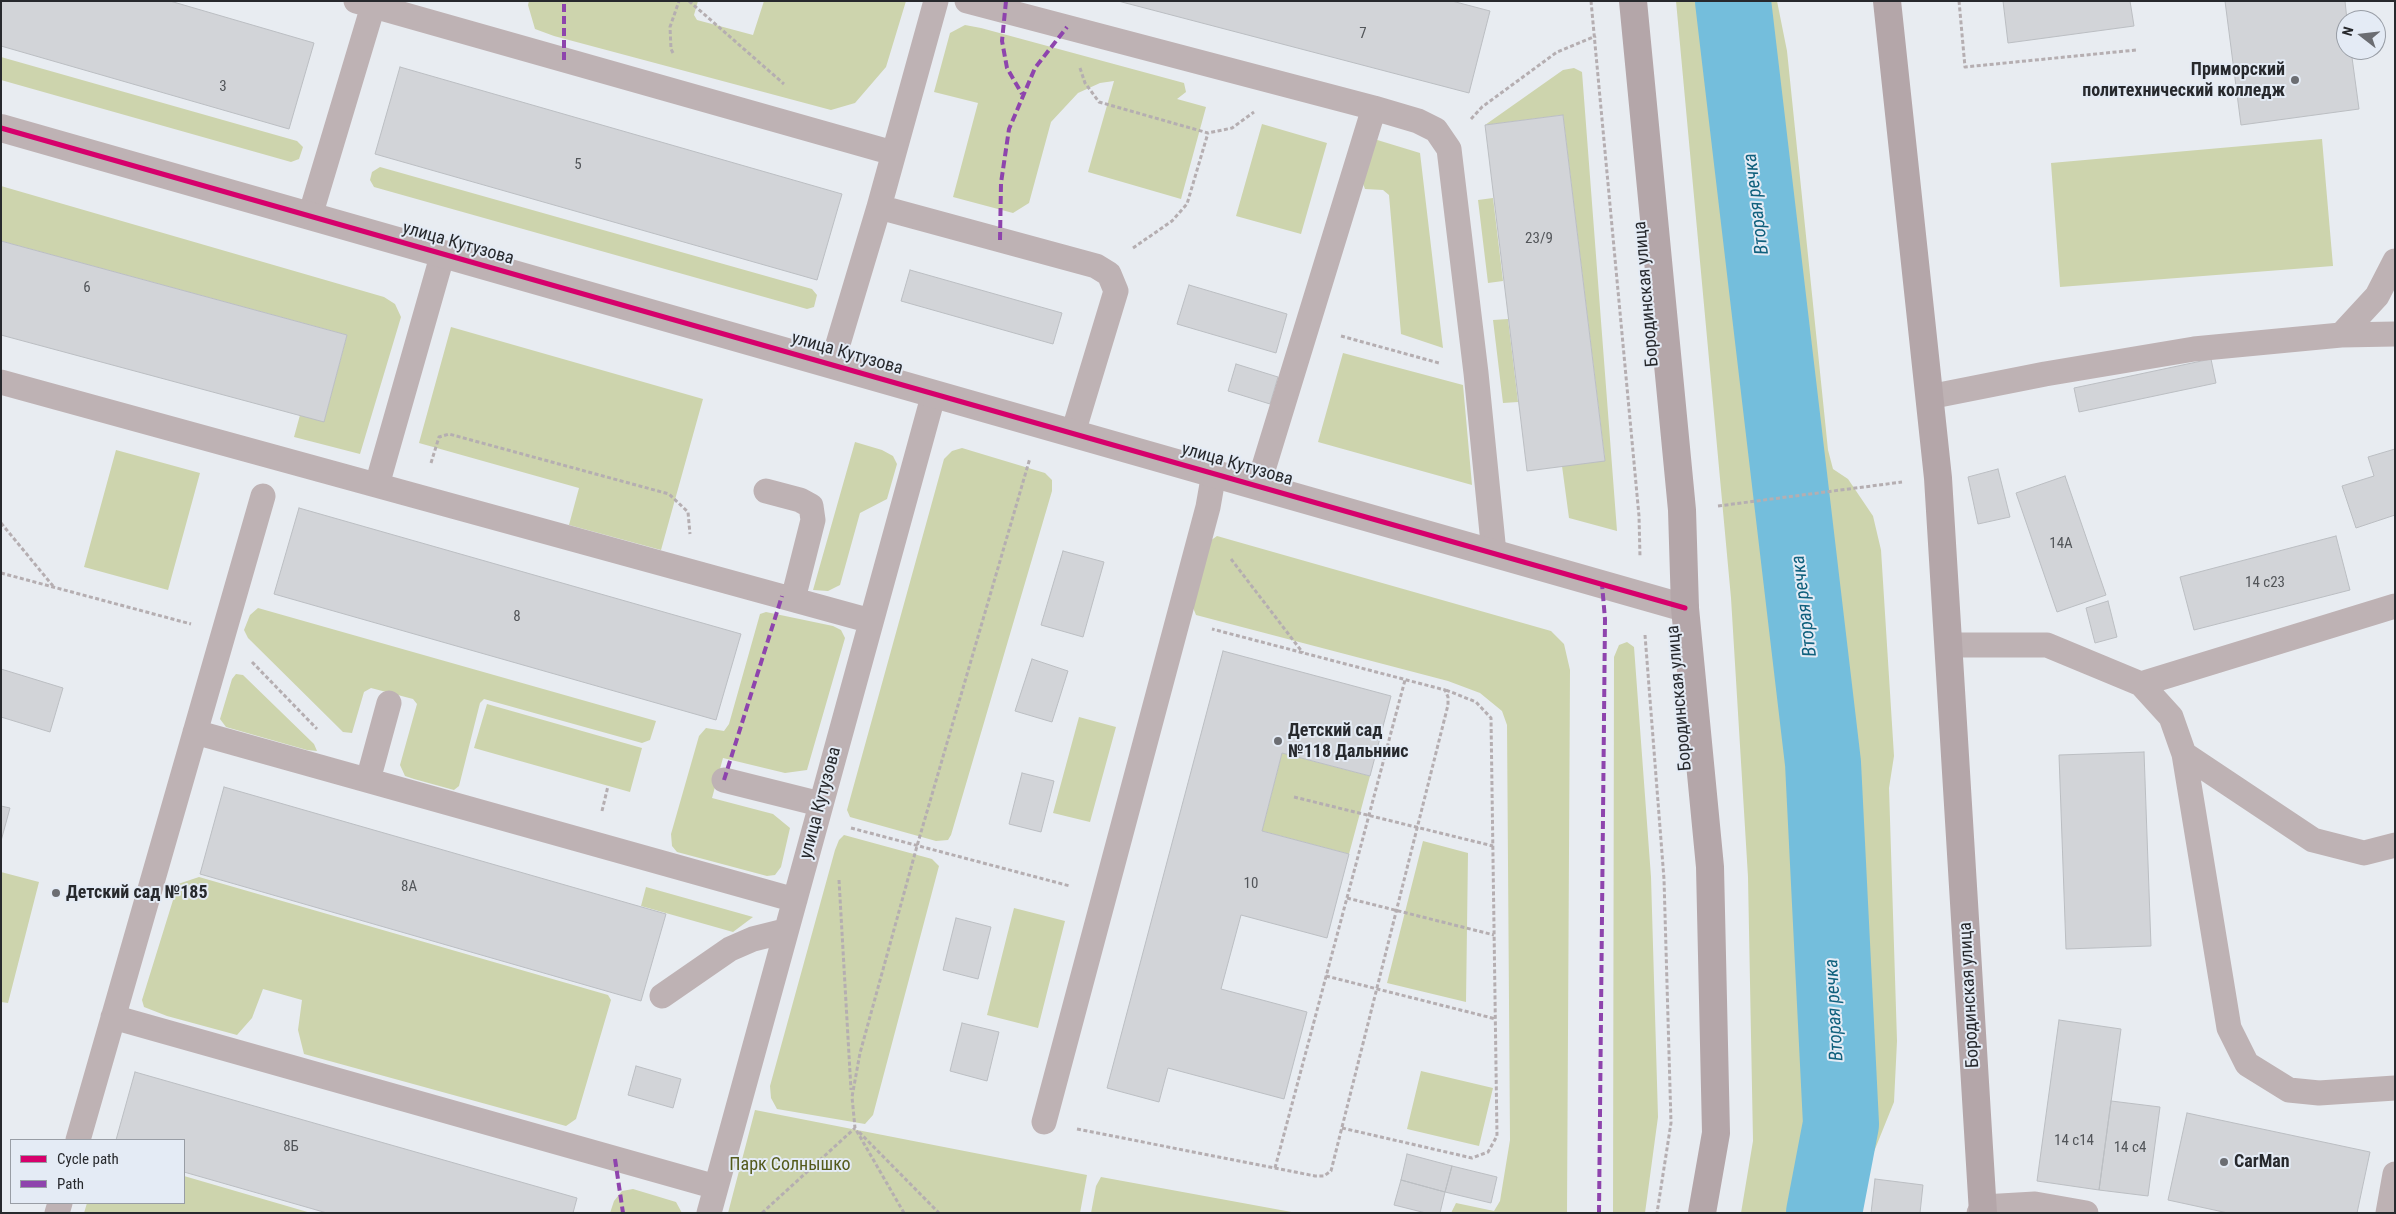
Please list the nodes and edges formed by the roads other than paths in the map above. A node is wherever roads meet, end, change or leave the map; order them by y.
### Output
1 (936, 1) edge
2 (967, 1) edge
3 (1887, 1) edge
4 (364, 4) edge
5 (1634, 13) edge
6 (1374, 108) junction
7 (1, 128) edge
8 (893, 152) junction
9 (879, 207) junction
10 (310, 216) junction
11 (442, 253) junction
12 (2395, 261) edge
13 (2395, 334) edge
14 (2341, 335) junction
15 (832, 364) junction
16 (1, 382) edge
17 (934, 393) junction
18 (1929, 397) junction
19 (1073, 433) junction
20 (1214, 473) junction
21 (377, 484) junction
22 (1258, 486) junction
23 (766, 490) dead end
24 (262, 496) dead end
25 (1494, 553) junction
26 (793, 599) junction
27 (2395, 606) edge
28 (1685, 608) junction
29 (871, 621) junction
30 (1949, 645) junction
31 (2142, 684) junction
32 (389, 703) dead end
33 (195, 732) junction
34 (2184, 754) junction
35 (368, 780) junction
36 (724, 780) dead end
37 (819, 812) junction
38 (2395, 845) edge
39 (794, 900) junction
40 (786, 931) junction
41 (662, 996) dead end
42 (113, 1017) junction
43 (2395, 1088) edge
44 (1044, 1122) road end
45 (78, 1139) edge
46 (2395, 1174) edge
47 (716, 1187) junction
48 (1981, 1211) edge
49 (709, 1213) edge
50 (1702, 1213) edge
51 (2086, 1213) edge
52 (2388, 1213) edge

1 - 8 lane
2 - 6 lane
3 - 18 main road, Бородинская улица
4 - 8 lane
4 - 10 lane
5 - 28 main road, Бородинская улица
6 - 22 lane
6 - 25 lane
7 - 10 street, улица Кутузова
8 - 9 lane
9 - 15 lane
9 - 19 lane
10 - 11 street, улица Кутузова
11 - 15 street, улица Кутузова
11 - 21 lane
12 - 14 lane
13 - 14 lane
14 - 18 lane
15 - 17 street, улица Кутузова
16 - 21 lane
17 - 19 street, улица Кутузова
17 - 29 lane, улица Кутузова
18 - 30 main road, Бородинская улица
19 - 20 street, улица Кутузова
20 - 22 street, улица Кутузова
20 - 44 lane
21 - 26 lane
22 - 25 street, улица Кутузова
23 - 26 lane
24 - 33 lane
25 - 28 street, улица Кутузова
26 - 29 lane
27 - 31 lane
28 - 50 main road, Бородинская улица
29 - 37 lane, улица Кутузова
30 - 31 lane
30 - 48 main road, Бородинская улица
31 - 34 lane
32 - 35 lane
33 - 35 lane
33 - 42 lane
34 - 38 lane
34 - 43 lane
35 - 39 lane
36 - 37 lane
37 - 39 lane, улица Кутузова
39 - 40 lane, улица Кутузова
40 - 41 lane
40 - 47 lane, улица Кутузова
42 - 45 lane
42 - 47 lane
46 - 52 lane
47 - 49 lane, улица Кутузова
48 - 51 lane

